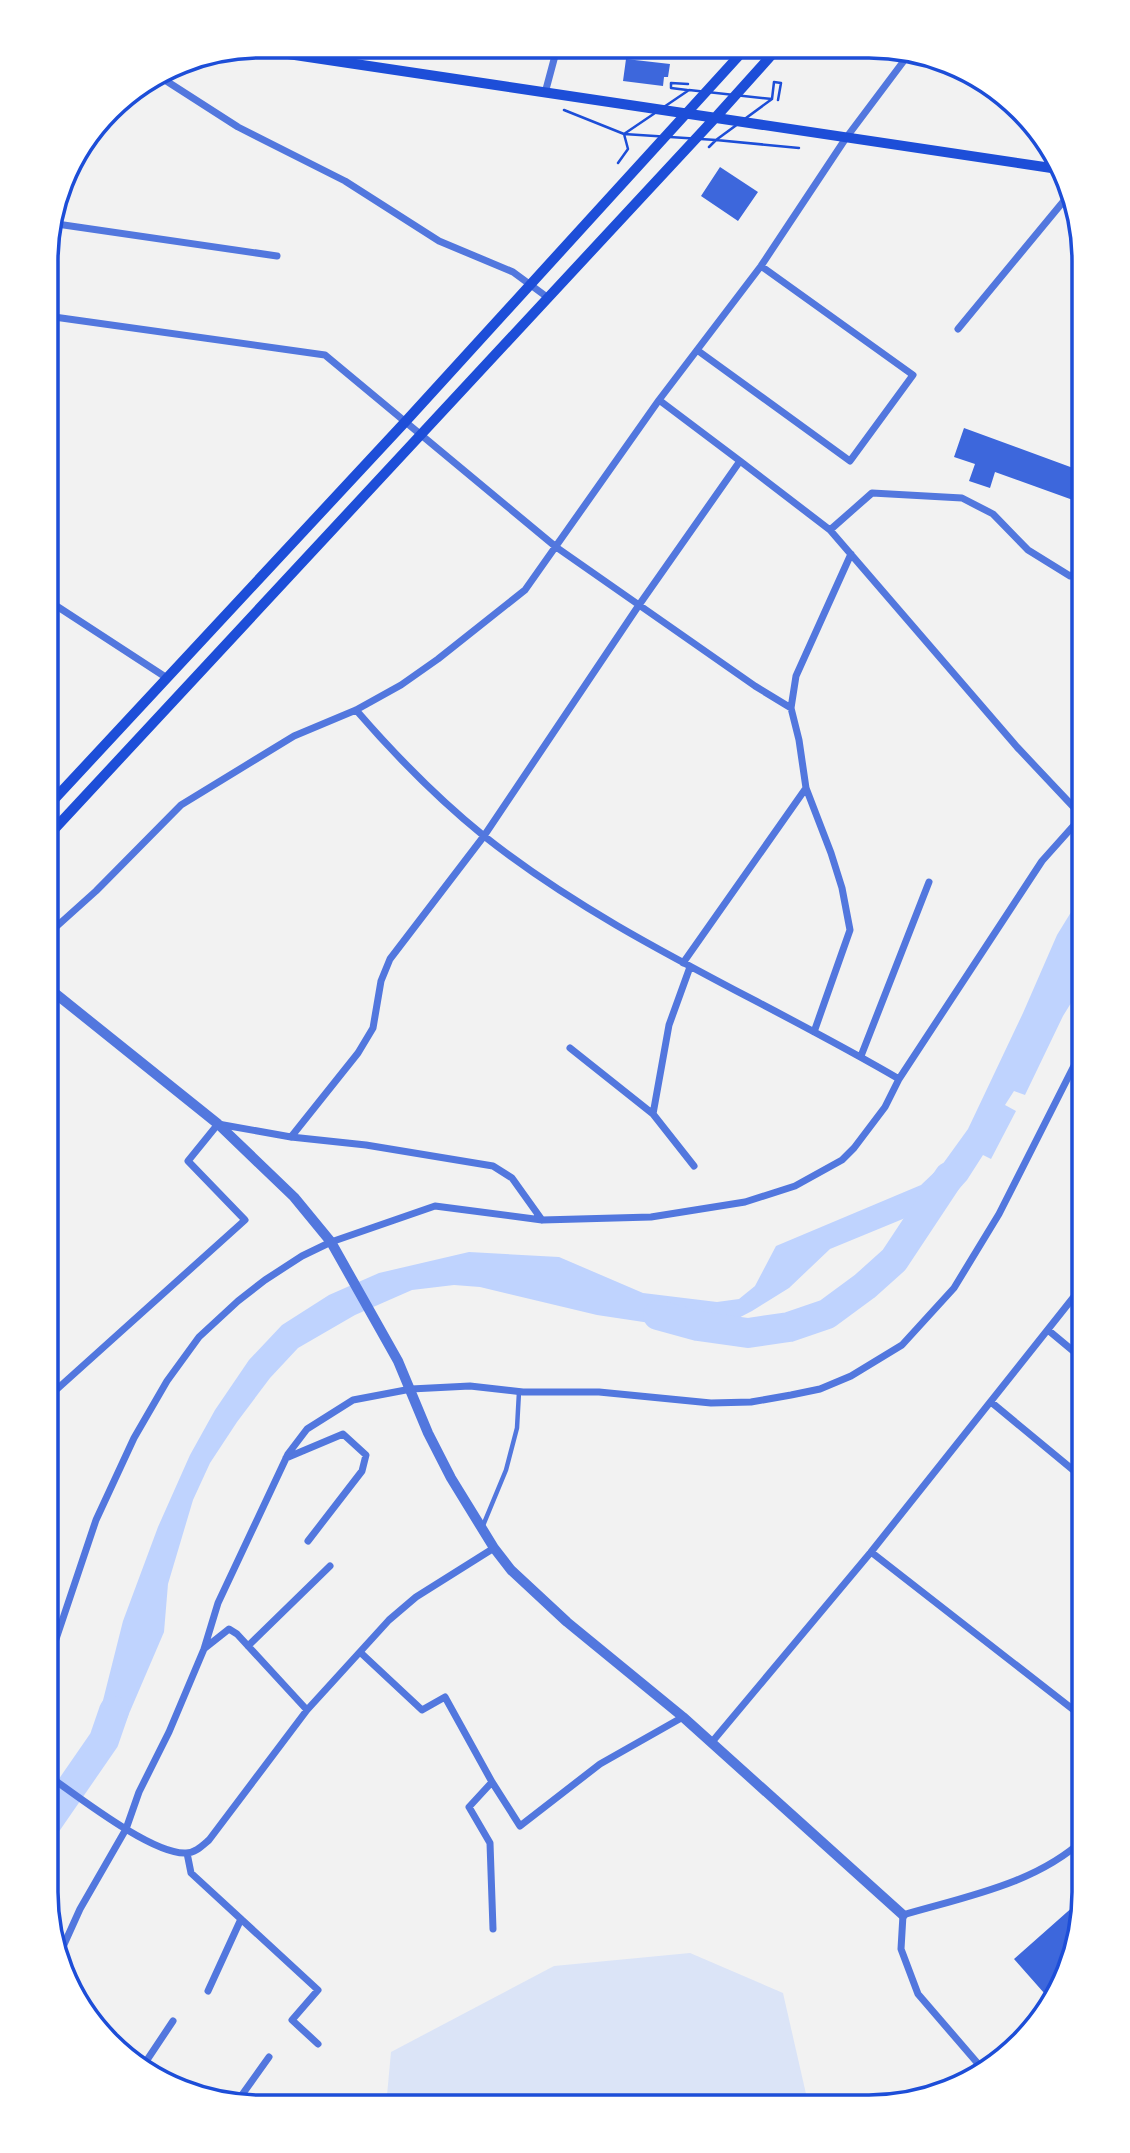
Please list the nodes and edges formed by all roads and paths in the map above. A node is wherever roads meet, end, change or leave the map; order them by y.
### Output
1 (314, 58) edge
2 (554, 58) edge
3 (736, 58) edge
4 (769, 58) edge
5 (904, 61) edge
6 (167, 81) edge
7 (688, 84) dead end
8 (689, 90) dead end
9 (545, 93) junction
10 (772, 99) dead end
11 (778, 100) dead end
12 (559, 109) dead end
13 (686, 114) junction
14 (715, 118) junction
15 (846, 138) junction
16 (708, 148) dead end
17 (799, 148) dead end
18 (618, 163) dead end
19 (1049, 168) edge
20 (1063, 203) edge
21 (61, 225) edge
22 (277, 256) dead end
23 (761, 266) junction
24 (529, 284) junction
25 (547, 297) junction
26 (58, 318) edge
27 (958, 330) dead end
28 (697, 350) junction
29 (659, 400) junction
30 (407, 421) junction
31 (421, 433) junction
32 (740, 461) junction
33 (830, 530) junction
34 (556, 547) junction
35 (851, 554) junction
36 (1072, 575) edge
37 (639, 605) junction
38 (58, 607) edge
39 (167, 678) junction
40 (791, 708) junction
41 (356, 710) junction
42 (806, 788) junction
43 (58, 795) edge
44 (1072, 804) edge
45 (58, 825) edge
46 (1072, 827) edge
47 (484, 836) junction
48 (929, 882) dead end
49 (58, 925) edge
50 (686, 965) junction
51 (58, 995) edge
52 (814, 1032) junction
53 (570, 1048) dead end
54 (861, 1056) junction
55 (1072, 1070) edge
56 (899, 1079) junction
57 (653, 1114) junction
58 (218, 1124) junction
59 (291, 1137) junction
60 (694, 1166) dead end
61 (542, 1220) junction
62 (331, 1242) junction
63 (1072, 1299) edge
64 (1048, 1330) junction
65 (1072, 1350) edge
66 (58, 1388) edge
67 (411, 1389) junction
68 (519, 1391) junction
69 (991, 1402) junction
70 (286, 1458) junction
71 (1072, 1469) edge
72 (482, 1529) junction
73 (308, 1541) dead end
74 (494, 1548) junction
75 (871, 1552) junction
76 (330, 1566) dead end
77 (58, 1633) edge
78 (248, 1646) junction
79 (204, 1649) junction
80 (361, 1653) junction
81 (1072, 1709) edge
82 (307, 1710) junction
83 (682, 1717) junction
84 (712, 1742) junction
85 (58, 1782) edge
86 (492, 1782) junction
87 (126, 1829) junction
88 (1072, 1847) edge
89 (187, 1853) junction
90 (903, 1915) junction
91 (241, 1919) junction
92 (492, 1929) dead end
93 (65, 1943) edge
94 (208, 1991) dead end
95 (173, 2021) dead end
96 (318, 2044) dead end
97 (270, 2057) dead end
98 (147, 2060) edge
99 (978, 2063) edge
100 (243, 2094) edge

1 - 9 main road
2 - 9 street
3 - 13 main road
4 - 14 main road
5 - 15 street
6 - 24 street
7 - 8 path
9 - 13 main road
10 - 11 path
12 - 18 path
13 - 14 main road
13 - 24 main road
14 - 15 main road
14 - 25 main road
15 - 19 main road
15 - 23 street
16 - 17 path
20 - 27 street
21 - 22 street
23 - 28 street
23 - 28 street
24 - 25 street
24 - 30 main road
25 - 31 main road
26 - 30 street
28 - 29 street
29 - 32 street
29 - 34 street
30 - 31 street
30 - 39 main road
31 - 34 street
31 - 45 main road
32 - 33 street
32 - 37 street
33 - 35 street
33 - 36 street
34 - 37 street
34 - 41 street
35 - 40 street
35 - 44 street
37 - 40 street
37 - 47 street
38 - 39 street
39 - 43 main road
40 - 42 street
41 - 47 street
41 - 49 street
42 - 50 street
42 - 52 street
46 - 56 street
47 - 50 street
47 - 59 street
48 - 54 street
50 - 52 street
50 - 57 street
51 - 58 street
52 - 54 street
53 - 57 street
54 - 56 street
55 - 68 street
56 - 61 street
57 - 60 street
58 - 59 street
58 - 62 street
58 - 66 street
59 - 61 street
61 - 62 street
62 - 67 street
62 - 77 street
63 - 64 street
64 - 65 street
64 - 69 street
67 - 68 street
67 - 70 street
67 - 72 street
68 - 72 lane
69 - 71 street
69 - 75 street
70 - 73 street
70 - 79 street
72 - 74 street
74 - 80 street
74 - 83 street
75 - 81 street
75 - 84 street
76 - 78 street
78 - 79 street
78 - 82 street
79 - 87 street
80 - 82 street
80 - 86 street
82 - 89 street
83 - 84 street
83 - 86 street
84 - 90 street
85 - 87 street
86 - 92 street
87 - 89 street
87 - 93 street
88 - 90 street
89 - 91 street
90 - 99 street
91 - 94 street
91 - 96 street
95 - 98 street
97 - 100 street

